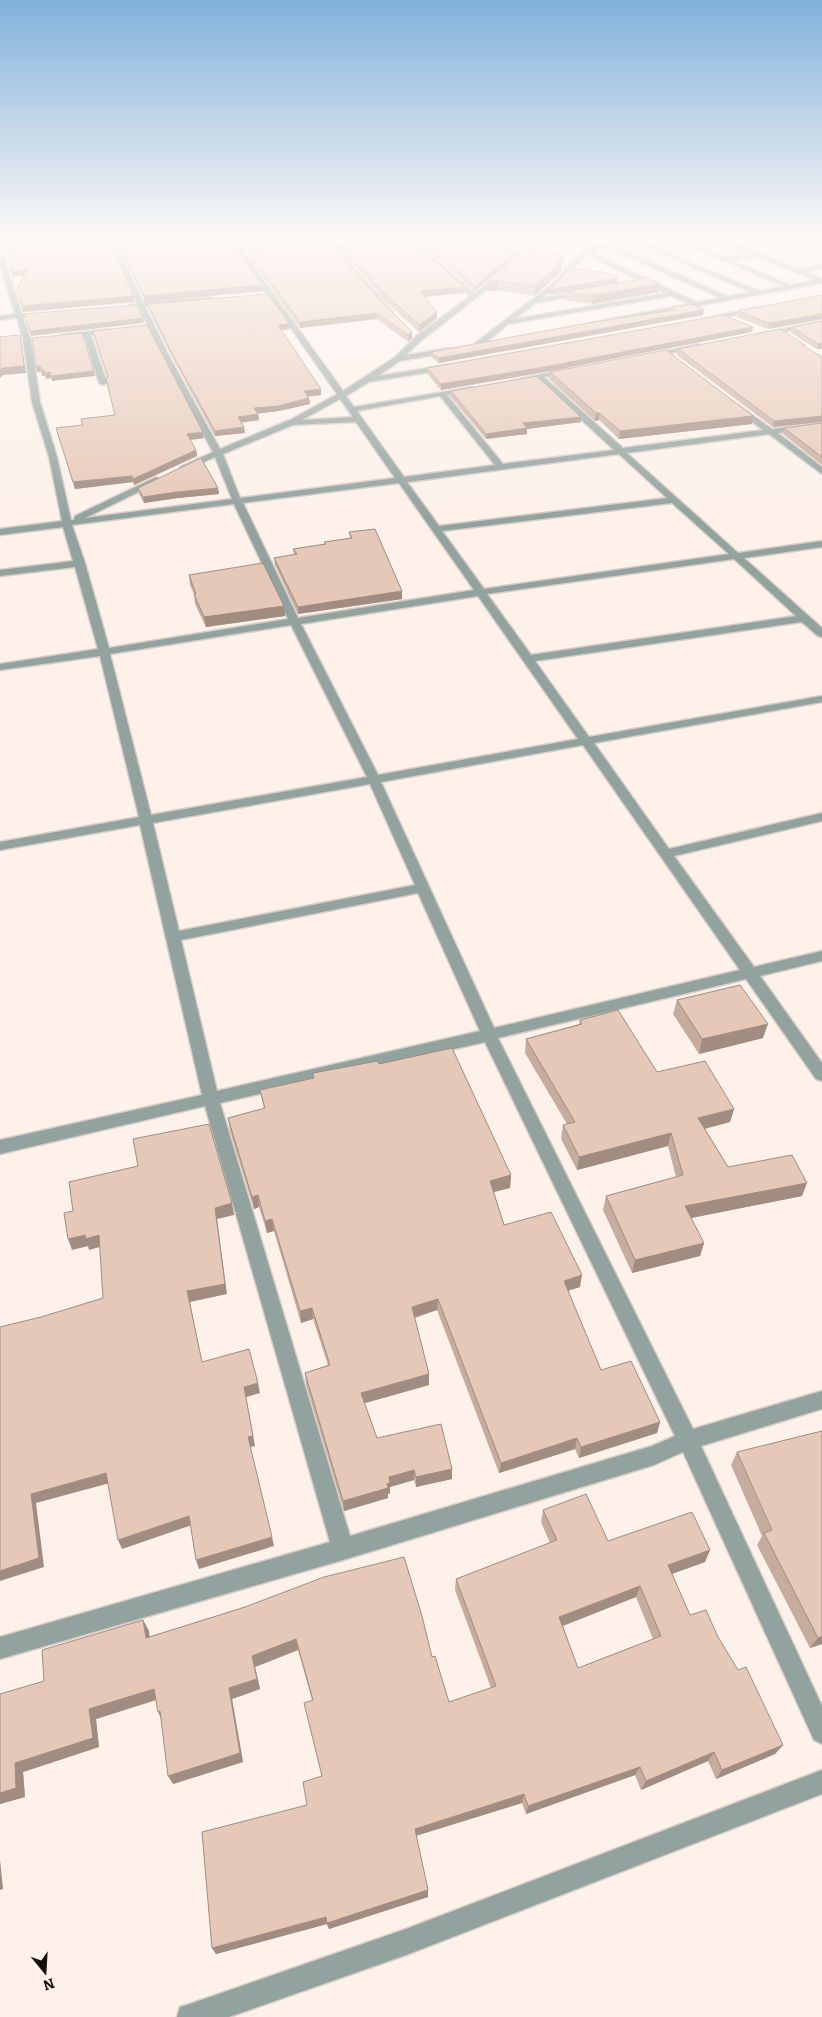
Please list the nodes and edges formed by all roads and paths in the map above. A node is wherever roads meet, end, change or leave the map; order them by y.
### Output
1 (27, 330) edge
2 (123, 330) edge
3 (150, 330) edge
4 (292, 330) edge
5 (429, 330) edge
6 (496, 330) edge
7 (794, 330) edge
8 (412, 332) edge
9 (757, 332) edge
10 (86, 334) junction
11 (57, 337) edge
12 (419, 338) junction
13 (497, 341) edge
14 (478, 344) junction
15 (702, 345) edge
16 (469, 346) edge
17 (460, 348) edge
18 (666, 352) junction
19 (638, 357) edge
20 (674, 357) edge
21 (398, 359) junction
22 (457, 365) edge
23 (582, 368) edge
24 (539, 377) junction
25 (366, 381) junction
26 (510, 382) edge
27 (103, 383) dead end
28 (481, 387) edge
29 (442, 394) junction
30 (341, 395) junction
31 (734, 403) edge
32 (355, 414) junction
33 (286, 424) junction
34 (822, 425) edge
35 (771, 432) junction
36 (621, 452) junction
37 (218, 453) junction
38 (501, 467) junction
39 (177, 470) edge
40 (822, 471) edge
41 (168, 474) edge
42 (401, 480) junction
43 (674, 500) junction
44 (237, 502) junction
45 (67, 524) junction
46 (436, 529) junction
47 (0, 532) edge
48 (822, 544) edge
49 (738, 557) junction
50 (80, 563) junction
51 (0, 573) edge
52 (480, 592) junction
53 (805, 618) junction
54 (294, 621) junction
55 (822, 634) edge
56 (103, 652) junction
57 (528, 659) junction
58 (0, 667) edge
59 (822, 699) edge
60 (586, 741) junction
61 (374, 779) junction
62 (822, 817) edge
63 (145, 820) junction
64 (0, 846) edge
65 (666, 854) junction
66 (422, 888) junction
67 (173, 937) junction
68 (822, 956) edge
69 (749, 972) junction
70 (489, 1035) junction
71 (822, 1075) edge
72 (211, 1099) junction
73 (0, 1147) edge
74 (822, 1400) edge
75 (688, 1440) junction
76 (343, 1549) junction
77 (0, 1648) edge
78 (822, 1732) edge
79 (822, 1782) edge
80 (190, 2017) edge

1 - 45 street
2 - 10 street
3 - 37 street
4 - 30 street
5 - 12 street
6 - 14 street
7 - 9 street
8 - 12 street
10 - 11 street
10 - 27 street
12 - 21 street
13 - 14 street
14 - 16 street
15 - 18 street
17 - 21 street
18 - 19 street
18 - 20 street
21 - 25 street
22 - 25 street
23 - 24 street
24 - 26 street
24 - 36 street
25 - 30 street
28 - 29 street
29 - 32 street
29 - 38 street
30 - 32 street
30 - 33 street
31 - 35 street
32 - 33 street
32 - 42 street
33 - 37 street
34 - 35 street
35 - 36 street
35 - 40 street
36 - 38 street
36 - 43 street
37 - 39 street
37 - 44 street
38 - 42 street
41 - 45 street
42 - 44 street
42 - 46 street
43 - 46 street
43 - 49 street
44 - 45 street
44 - 54 street
45 - 47 street
45 - 50 street
46 - 52 street
48 - 49 street
49 - 52 street
49 - 53 street
50 - 51 street
50 - 56 street
52 - 54 street
52 - 57 street
53 - 55 street
53 - 57 street
54 - 56 street
54 - 61 street
56 - 58 street
56 - 63 street
57 - 60 street
59 - 60 street
60 - 61 street
60 - 65 street
61 - 63 street
61 - 66 street
62 - 65 street
63 - 64 street
63 - 67 street
65 - 69 street
66 - 67 street
66 - 70 street
67 - 72 street
68 - 69 street
69 - 70 street
69 - 71 street
70 - 72 street
70 - 75 street
72 - 73 street
72 - 76 street
74 - 75 street
75 - 76 street
75 - 78 street
76 - 77 street
79 - 80 street

